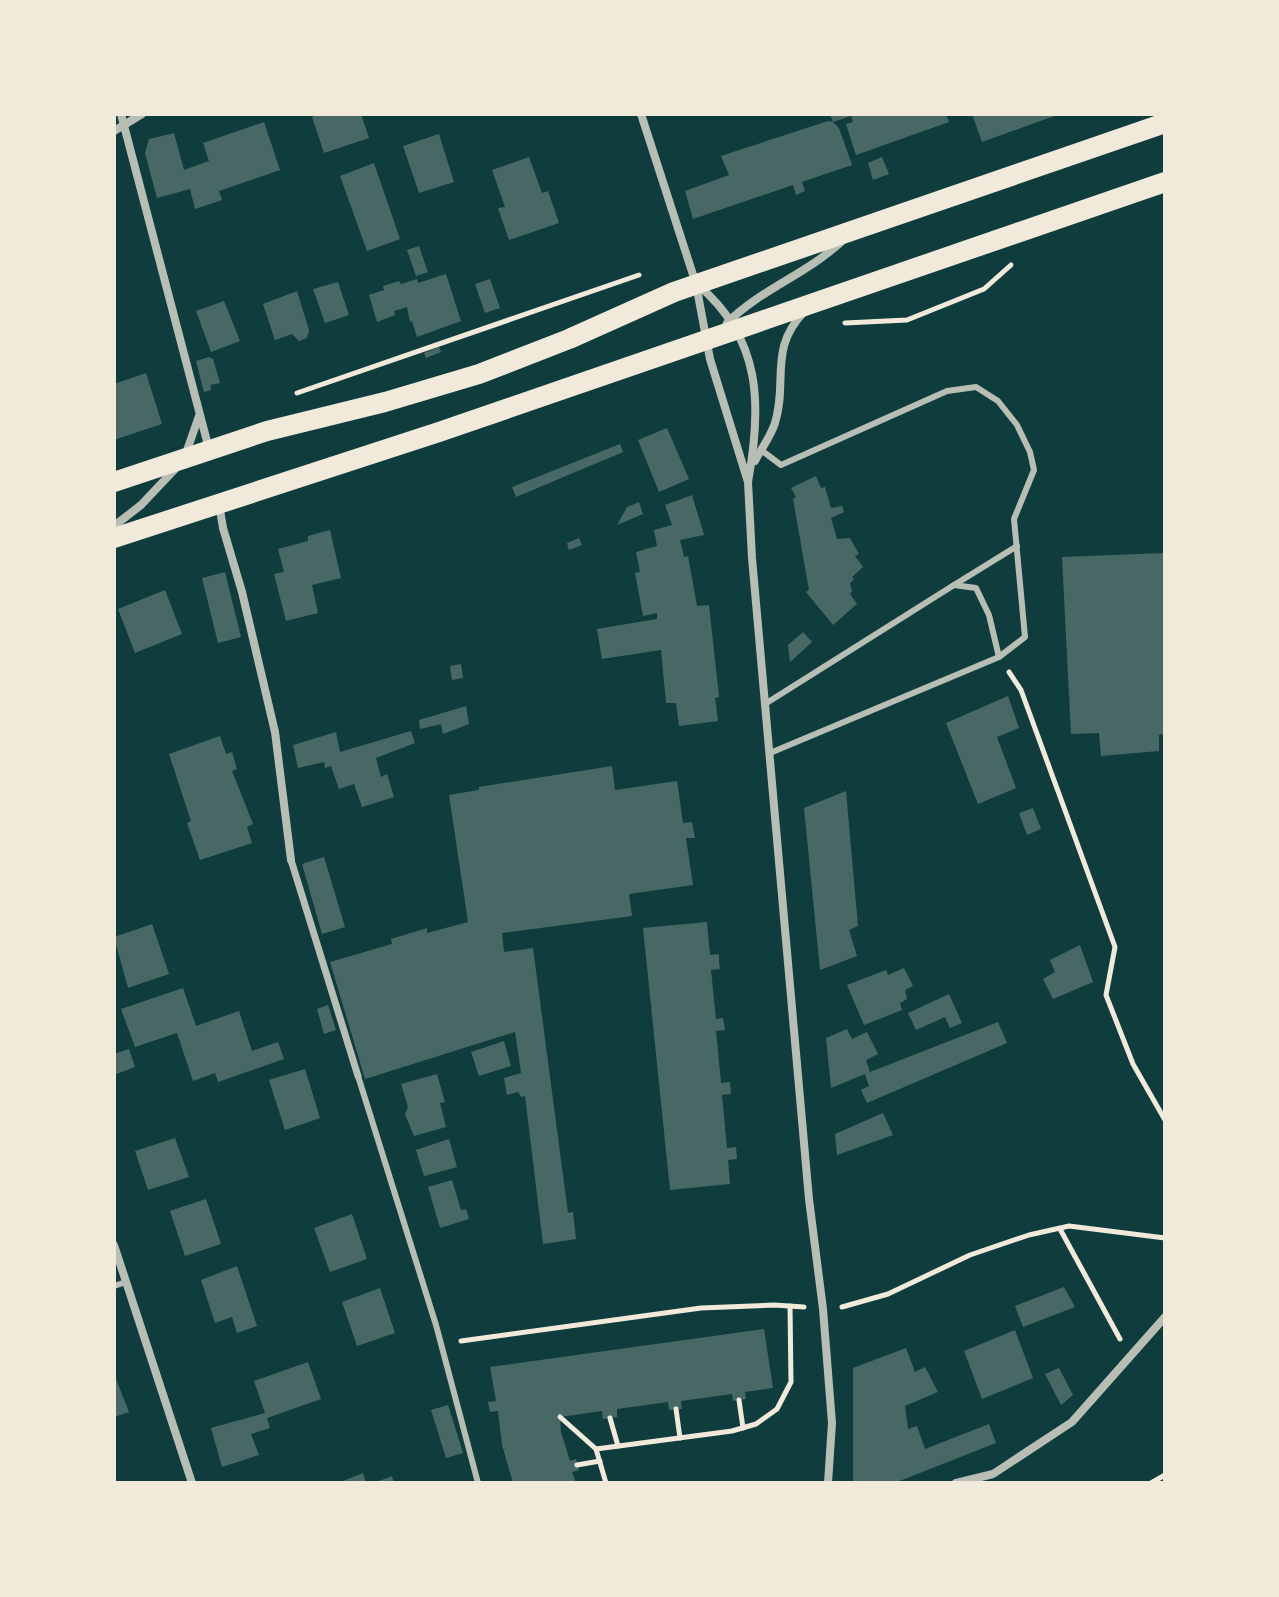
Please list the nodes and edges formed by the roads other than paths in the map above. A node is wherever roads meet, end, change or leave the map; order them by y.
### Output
1 (121, 114) edge
2 (142, 114) edge
3 (641, 114) edge
4 (1165, 123) edge
5 (124, 126) junction
6 (114, 131) edge
7 (1165, 182) edge
8 (851, 232) junction
9 (696, 284) junction
10 (818, 301) junction
11 (720, 338) junction
12 (199, 414) junction
13 (209, 449) junction
14 (761, 450) junction
15 (184, 458) junction
16 (750, 469) junction
17 (114, 482) edge
18 (748, 482) junction
19 (219, 503) junction
20 (114, 526) edge
21 (114, 538) edge
22 (1017, 546) junction
23 (954, 585) junction
24 (999, 657) junction
25 (765, 704) junction
26 (770, 753) junction
27 (291, 860) joint
28 (358, 1076) joint
29 (114, 1245) edge
30 (126, 1282) junction
31 (114, 1286) edge
32 (1165, 1317) edge
33 (192, 1483) edge
34 (478, 1483) edge
35 (828, 1483) edge
36 (956, 1483) edge

1 - 5 street
2 - 5 street
3 - 9 street
4 - 8 main road
5 - 6 street
5 - 12 street
7 - 10 main road
8 - 9 main road
8 - 11 street
9 - 11 street
9 - 11 street
9 - 13 main road
10 - 11 main road
10 - 14 street
11 - 16 street
11 - 18 street
11 - 19 main road
12 - 13 street
12 - 15 street
13 - 15 main road
14 - 16 street
14 - 22 lane
15 - 17 main road
15 - 20 street
16 - 18 street
18 - 25 street
19 - 21 main road
19 - 27 street
22 - 23 lane
22 - 24 lane
23 - 24 lane
23 - 25 lane
24 - 26 lane
25 - 26 street
26 - 35 street
27 - 28 street
28 - 34 lane
29 - 30 street
30 - 31 lane
30 - 33 street
32 - 36 street

